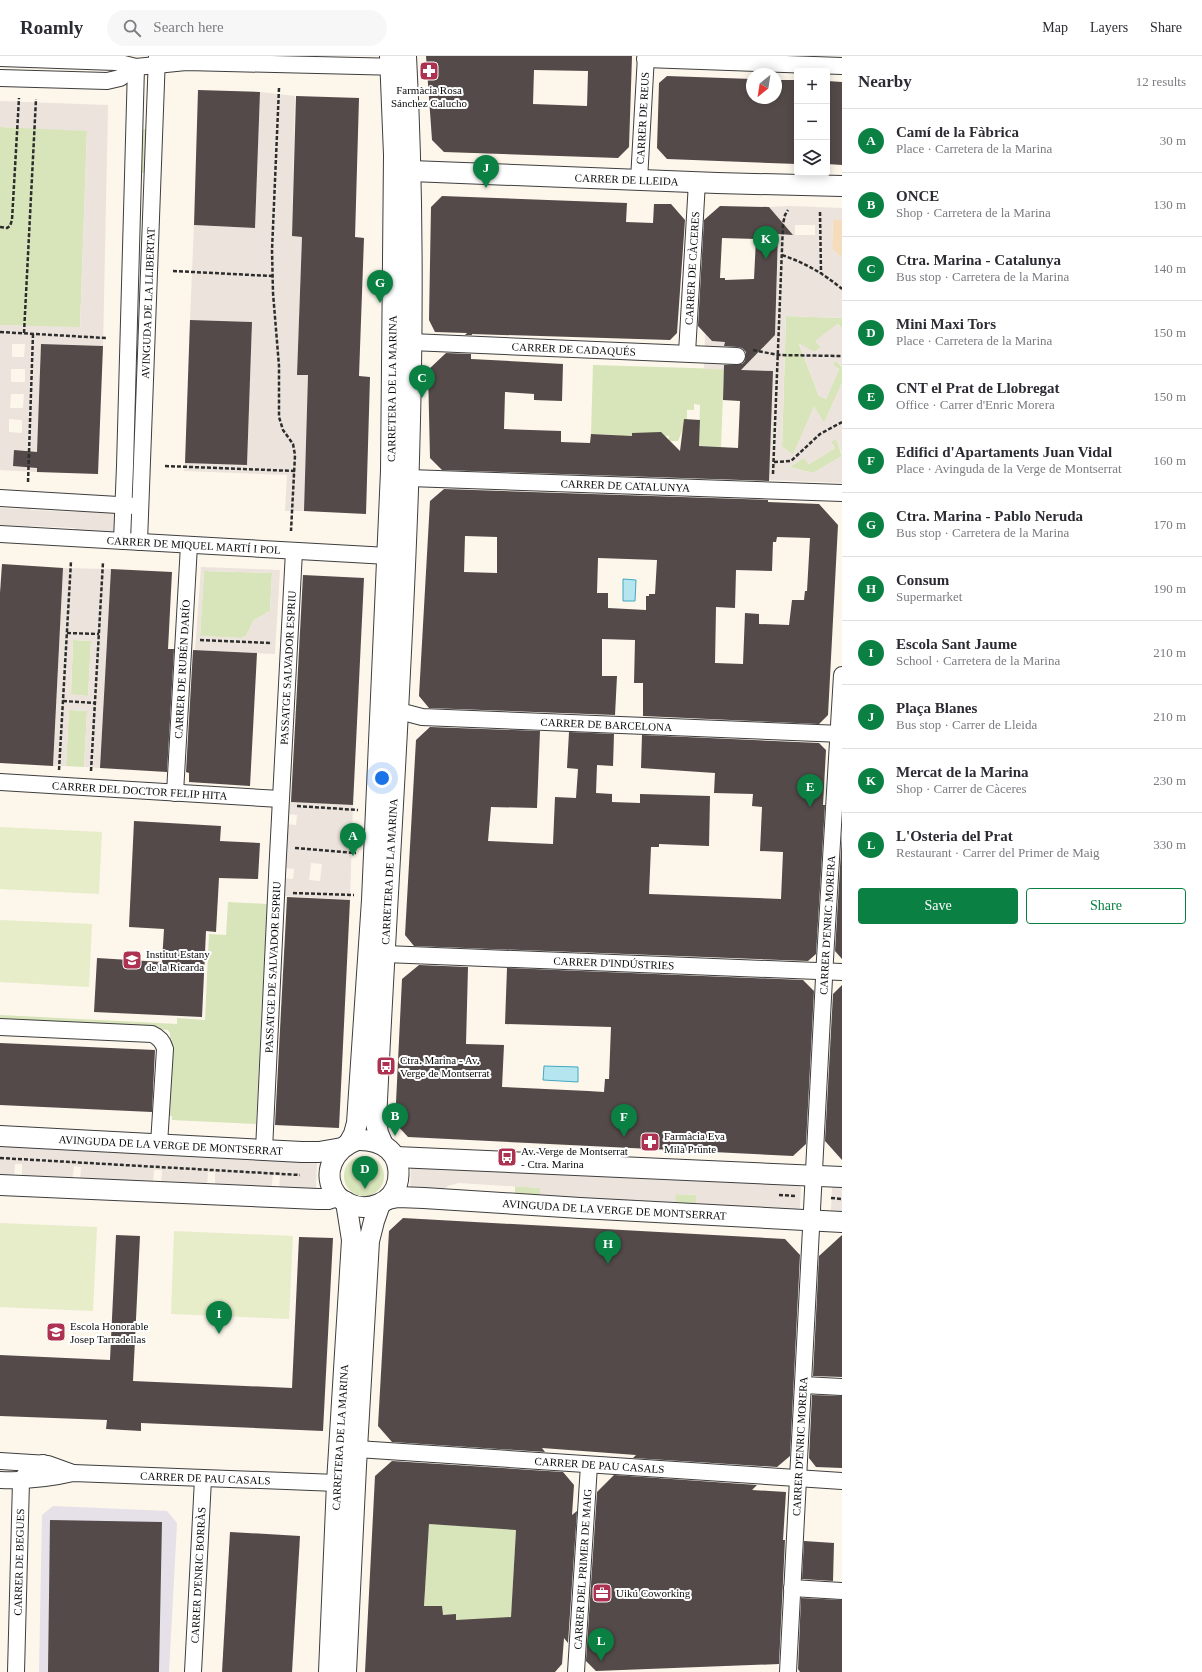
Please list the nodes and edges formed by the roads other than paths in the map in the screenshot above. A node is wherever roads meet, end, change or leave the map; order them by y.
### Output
1 (0, 58) edge
2 (646, 58) edge
3 (156, 60) edge
4 (261, 60) edge
5 (398, 61) edge
6 (842, 66) edge
7 (136, 67) junction
8 (0, 78) edge
9 (394, 155) junction
10 (411, 171) junction
11 (639, 180) junction
12 (394, 181) junction
13 (697, 182) junction
14 (842, 186) edge
15 (411, 342) junction
16 (744, 352) road end
17 (687, 353) junction
18 (409, 478) junction
19 (842, 493) edge
20 (0, 498) edge
21 (390, 499) junction
22 (124, 506) junction
23 (140, 507) junction
24 (0, 534) edge
25 (122, 541) junction
26 (139, 542) junction
27 (189, 545) junction
28 (294, 551) junction
29 (388, 556) junction
30 (842, 675) edge
31 (382, 692) junction
32 (399, 711) junction
33 (840, 734) edge
34 (0, 782) edge
35 (280, 792) junction
36 (175, 793) junction
37 (385, 954) junction
38 (825, 972) junction
39 (842, 972) edge
40 (0, 1027) edge
41 (0, 1136) edge
42 (159, 1144) junction
43 (345, 1145) junction
44 (264, 1150) junction
45 (389, 1151) junction
46 (814, 1175) junction
47 (842, 1177) edge
48 (0, 1185) edge
49 (342, 1199) junction
50 (384, 1201) junction
51 (812, 1221) junction
52 (842, 1222) edge
53 (803, 1384) junction
54 (842, 1387) edge
55 (357, 1449) junction
56 (0, 1461) edge
57 (43, 1464) junction
58 (589, 1466) junction
59 (73, 1473) junction
60 (798, 1478) junction
61 (203, 1479) junction
62 (0, 1480) edge
63 (21, 1481) junction
64 (842, 1482) edge
65 (337, 1483) junction
66 (792, 1588) junction
67 (842, 1591) edge
68 (16, 1672) edge
69 (193, 1672) edge
70 (328, 1672) edge
71 (346, 1672) edge
72 (576, 1672) edge
73 (788, 1672) edge

1 - 7 street
2 - 6 street
2 - 11 street, CARRER DE REUS
3 - 4 street
3 - 7 street
3 - 23 street, AVINGUDA DE LA LLIBERTAT
4 - 5 street
5 - 9 street, CARRETERA DE LA MARINA
5 - 10 street, CARRETERA DE LA MARINA
7 - 8 street
7 - 22 street, AVINGUDA DE LA LLIBERTAT
9 - 10 street
9 - 12 street, CARRETERA DE LA MARINA
10 - 11 street, CARRER DE LLEIDA
10 - 12 street
10 - 15 street, CARRETERA DE LA MARINA
11 - 13 street, CARRER DE LLEIDA
12 - 21 street, CARRETERA DE LA MARINA
13 - 14 street, CARRER DE LLEIDA
13 - 17 street, CARRER DE CÀCERES
15 - 17 street, CARRER DE CADAQUÉS
15 - 18 street, CARRETERA DE LA MARINA
16 - 17 street, CARRER DE CADAQUÉS
18 - 19 street, CARRER DE CATALUNYA
18 - 21 street
18 - 32 street, CARRETERA DE LA MARINA
20 - 22 street
21 - 29 street, CARRETERA DE LA MARINA
22 - 23 street
22 - 25 street, AVINGUDA DE LA LLIBERTAT
23 - 26 street, AVINGUDA DE LA LLIBERTAT
24 - 25 street, CARRER DE MIQUEL MARTÍ I POL
25 - 26 street, CARRER DE MIQUEL MARTÍ I POL
26 - 27 street, CARRER DE MIQUEL MARTÍ I POL
27 - 28 street, CARRER DE MIQUEL MARTÍ I POL
27 - 36 street, CARRER DE RUBÉN DARÍO
28 - 29 street, CARRER DE MIQUEL MARTÍ I POL
28 - 35 street, PASSATGE SALVADOR ESPRIU
29 - 31 street, CARRETERA DE LA MARINA
30 - 33 street, CARRER D'ENRIC MORERA
31 - 32 street
31 - 43 street, CARRETERA DE LA MARINA
32 - 33 street, CARRER DE BARCELONA
32 - 37 street, CARRETERA DE LA MARINA
33 - 38 street, CARRER D'ENRIC MORERA
34 - 36 street, CARRER DEL DOCTOR FELIP HITA
35 - 36 street, CARRER DEL DOCTOR FELIP HITA
35 - 44 street, PASSATGE DE SALVADOR ESPRIU
37 - 38 street, CARRER D'INDÚSTRIES
37 - 45 street, CARRETERA DE LA MARINA
38 - 39 street, CARRER D'INDÚSTRIES
38 - 46 street, CARRER D'ENRIC MORERA
40 - 42 street
41 - 42 street, AVINGUDA DE LA VERGE DE MONTSERRAT
42 - 44 street, AVINGUDA DE LA VERGE DE MONTSERRAT
43 - 44 street, AVINGUDA DE LA VERGE DE MONTSERRAT
43 - 45 street
43 - 49 street
45 - 46 street
45 - 50 street
46 - 47 street
46 - 51 street, CARRER D'ENRIC MORERA
48 - 49 street
49 - 50 street
49 - 65 street, CARRETERA DE LA MARINA
50 - 51 street, AVINGUDA DE LA VERGE DE MONTSERRAT
50 - 55 street, CARRETERA DE LA MARINA
51 - 52 street, AVINGUDA DE LA VERGE DE MONTSERRAT
51 - 53 street, CARRER D'ENRIC MORERA
53 - 54 street
53 - 60 street, CARRER D'ENRIC MORERA
55 - 58 street, CARRER DE PAU CASALS
55 - 71 street, CARRETERA DE LA MARINA
56 - 57 street, CARRER DE PAU CASALS
57 - 59 street, CARRER DE PAU CASALS
57 - 63 street
58 - 60 street, CARRER DE PAU CASALS
58 - 72 street, CARRER DEL PRIMER DE MAIG
59 - 61 street, CARRER DE PAU CASALS
59 - 63 street, CARRER DE PAU CASALS
60 - 64 street, CARRER DE PAU CASALS
60 - 66 street, CARRER D'ENRIC MORERA
61 - 65 street, CARRER DE PAU CASALS
61 - 69 street, CARRER D'ENRIC BORRÀS
62 - 63 street, CARRER DE PAU CASALS
63 - 68 street, CARRER DE BEGUES
65 - 70 street, CARRETERA DE LA MARINA
66 - 67 street
66 - 73 street, CARRER D'ENRIC MORERA

